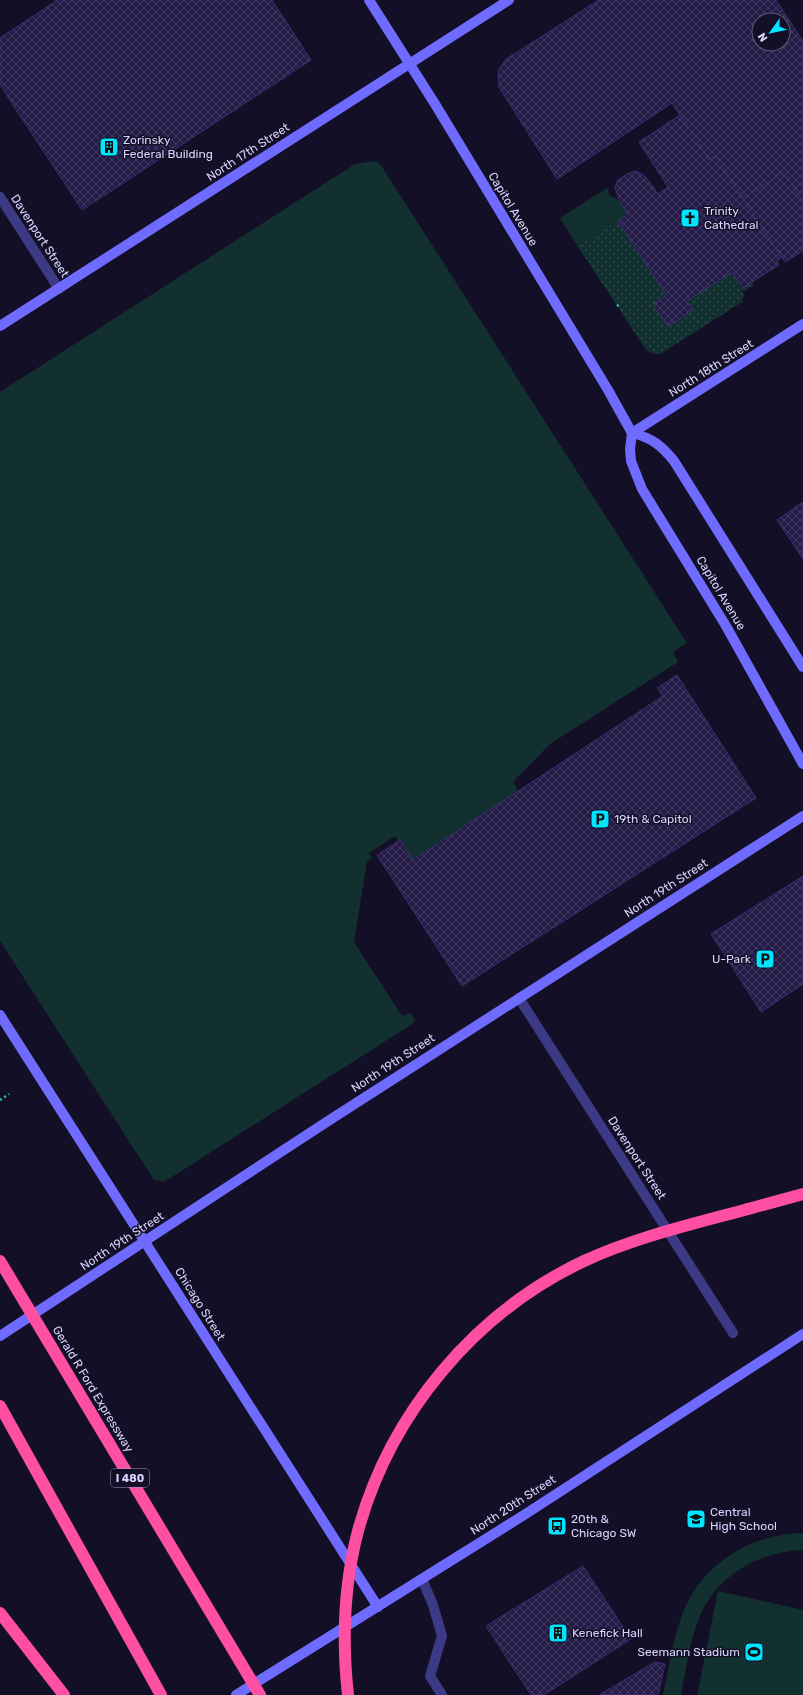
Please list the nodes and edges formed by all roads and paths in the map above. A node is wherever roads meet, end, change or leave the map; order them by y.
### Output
1 (369, 0) edge
2 (509, 0) edge
3 (410, 64) junction
4 (0, 197) edge
5 (59, 289) junction
6 (621, 303) dead end
7 (617, 306) dead end
8 (803, 324) edge
9 (0, 326) edge
10 (632, 433) junction
11 (803, 667) edge
12 (803, 764) edge
13 (803, 816) edge
14 (519, 998) junction
15 (0, 1015) edge
16 (9, 1094) dead end
17 (0, 1100) edge
18 (803, 1189) edge
19 (803, 1194) edge
20 (789, 1198) junction
21 (146, 1242) junction
22 (0, 1261) edge
23 (733, 1332) dead end
24 (803, 1334) edge
25 (0, 1336) edge
26 (0, 1406) edge
27 (422, 1579) junction
28 (378, 1608) junction
29 (0, 1613) edge
30 (64, 1695) edge
31 (161, 1695) edge
32 (236, 1695) edge
33 (260, 1695) edge
34 (348, 1695) edge
35 (442, 1695) edge

1 - 3 street, Capitol Avenue
2 - 3 street, North 17th Street
3 - 5 street, North 17th Street
3 - 10 street, Capitol Avenue
4 - 5 street, Davenport Street
5 - 9 street, North 17th Street
6 - 7 path
8 - 10 street, North 18th Street
10 - 11 street
10 - 12 street, Capitol Avenue
13 - 14 street, North 19th Street
14 - 21 street, North 19th Street
14 - 23 street, Davenport Street
15 - 21 street, Chicago Street
16 - 17 path
18 - 20 highway
19 - 20 highway
20 - 34 highway, bridge
21 - 25 street, North 19th Street
21 - 28 street, Chicago Street
22 - 33 highway, Gerald R Ford Expressway / I 480, bridge
24 - 27 street, North 20th Street
26 - 31 highway
27 - 28 street, North 20th Street
27 - 35 street
28 - 32 street, North 20th Street
29 - 30 highway

